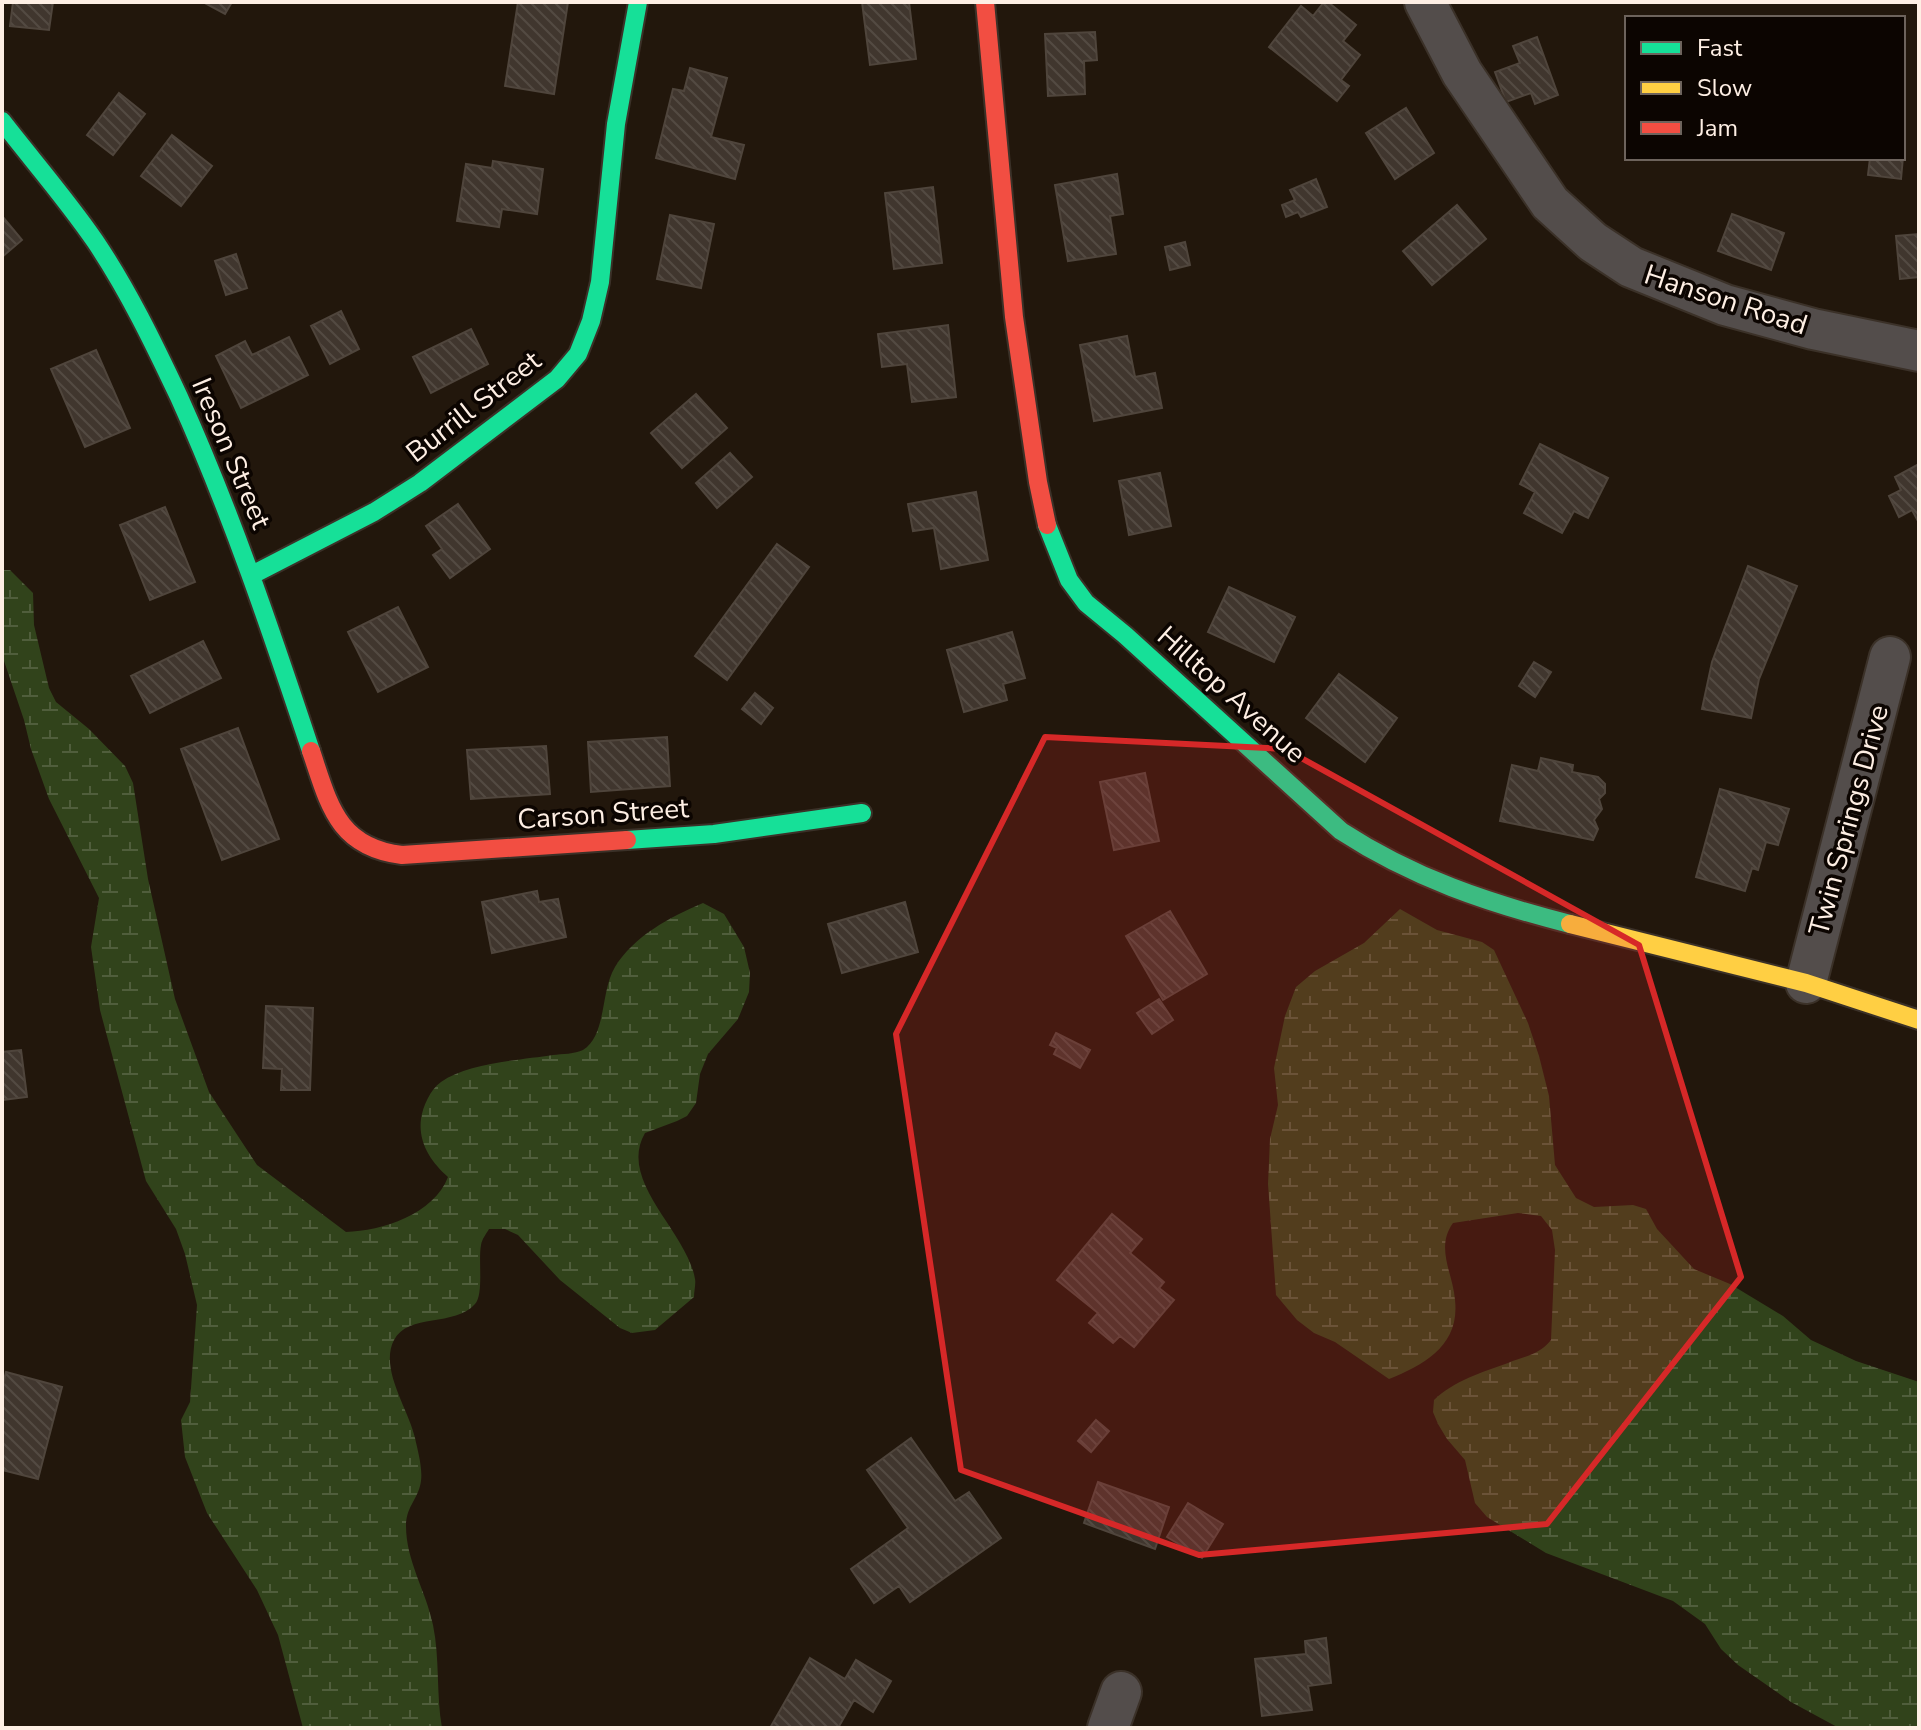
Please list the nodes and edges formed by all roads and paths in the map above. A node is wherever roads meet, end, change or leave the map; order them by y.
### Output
1 (638, 2) edge
2 (985, 2) edge
3 (1425, 2) edge
4 (2, 121) edge
5 (1919, 351) edge
6 (252, 575) junction
7 (1890, 657) dead end
8 (862, 813) dead end
9 (352, 836) joint
10 (1806, 983) junction
11 (1919, 1020) edge

1 - 6 street, Burrill Street
2 - 10 street, Hilltop Avenue
3 - 5 street, Hanson Road
4 - 6 street, Ireson Street
6 - 9 street, Ireson Street
7 - 10 street, Twin Springs Drive
8 - 9 street, Carson Street
10 - 11 street, Hilltop Avenue

